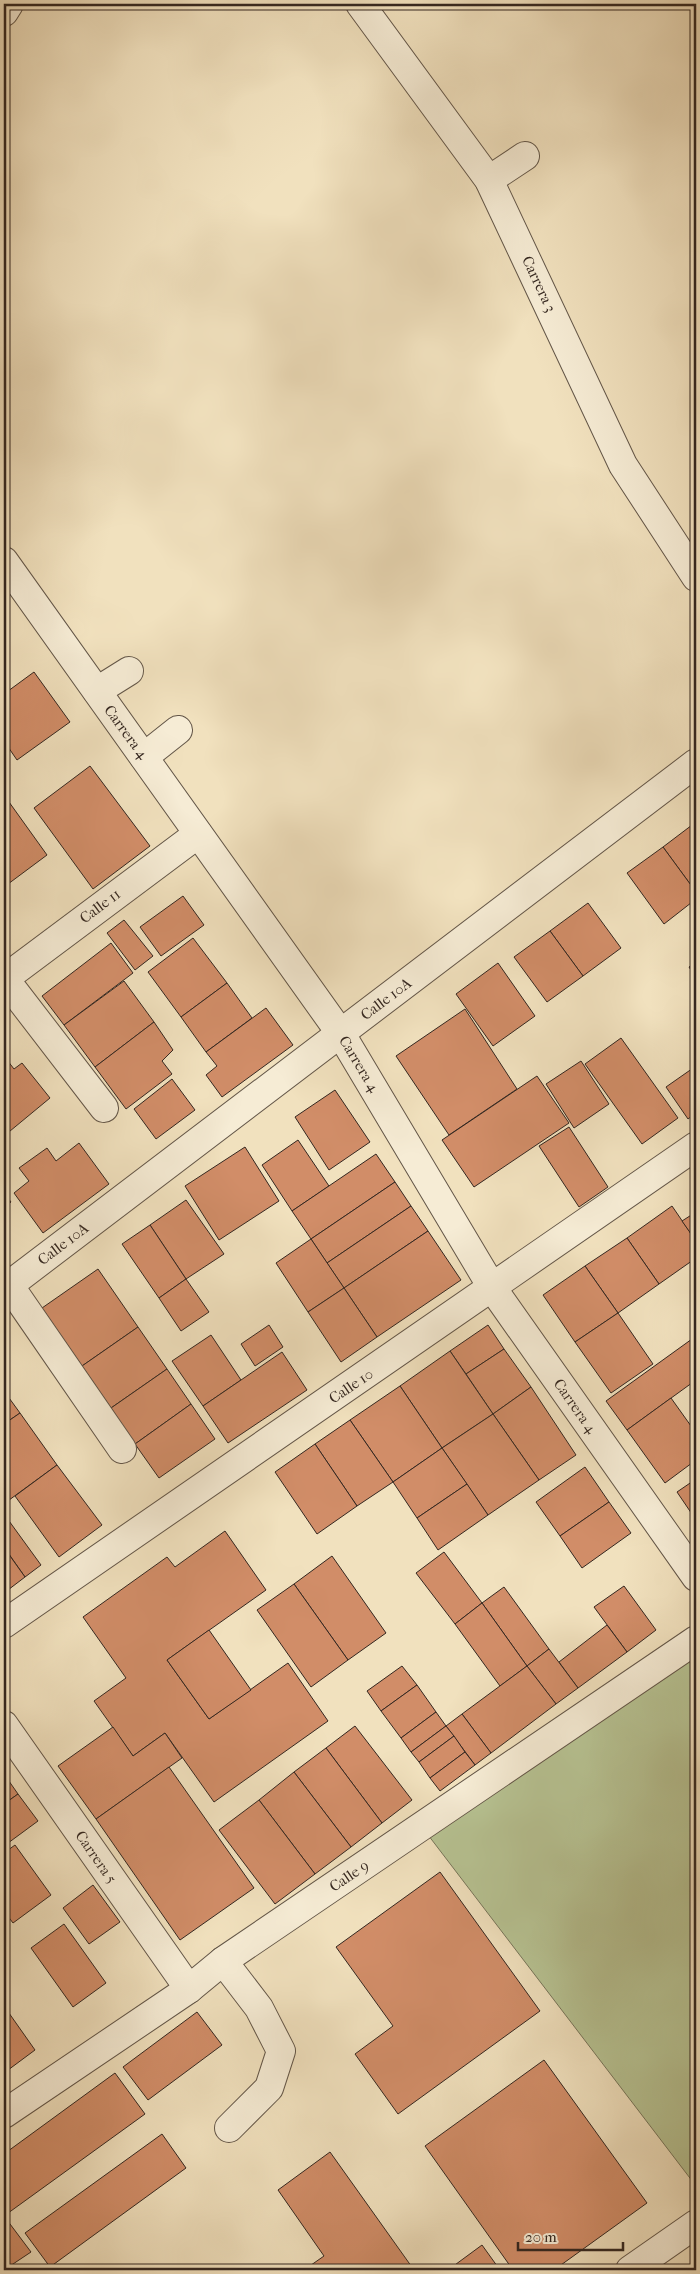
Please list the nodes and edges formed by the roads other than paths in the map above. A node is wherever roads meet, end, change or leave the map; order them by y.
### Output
1 (9, 4) edge
2 (360, 4) edge
3 (4, 12) edge
4 (525, 156) dead end
5 (489, 180) junction
6 (8, 574) edge
7 (696, 577) edge
8 (130, 671) dead end
9 (96, 691) junction
10 (178, 730) dead end
11 (144, 757) junction
12 (696, 763) edge
13 (198, 834) junction
14 (4, 979) edge
15 (341, 1034) junction
16 (104, 1108) dead end
17 (696, 1146) edge
18 (6, 1287) edge
19 (493, 1289) junction
20 (122, 1449) dead end
21 (696, 1577) edge
22 (4, 1624) edge
23 (696, 1640) edge
24 (4, 1724) edge
25 (222, 1961) junction
26 (189, 1989) junction
27 (4, 2114) edge
28 (229, 2128) dead end
29 (696, 2224) edge
30 (630, 2270) edge

1 - 3 street
2 - 5 street, Carrera 3
4 - 5 street
5 - 7 street, Carrera 3
6 - 9 street, Carrera 4
8 - 9 street
9 - 11 street, Carrera 4
10 - 11 street
11 - 13 street, Carrera 4
12 - 15 street, Calle 10A
13 - 14 street, Calle 11
13 - 15 street, Carrera 4
14 - 16 street
15 - 18 street, Calle 10A
15 - 19 street, Carrera 4
17 - 19 street, Calle 10
18 - 20 street
19 - 21 street, Carrera 4
19 - 22 street, Calle 10
23 - 25 street, Calle 9
24 - 26 street, Carrera 5
25 - 26 street, Calle 9
25 - 28 street
26 - 27 street, Calle 9
29 - 30 street

